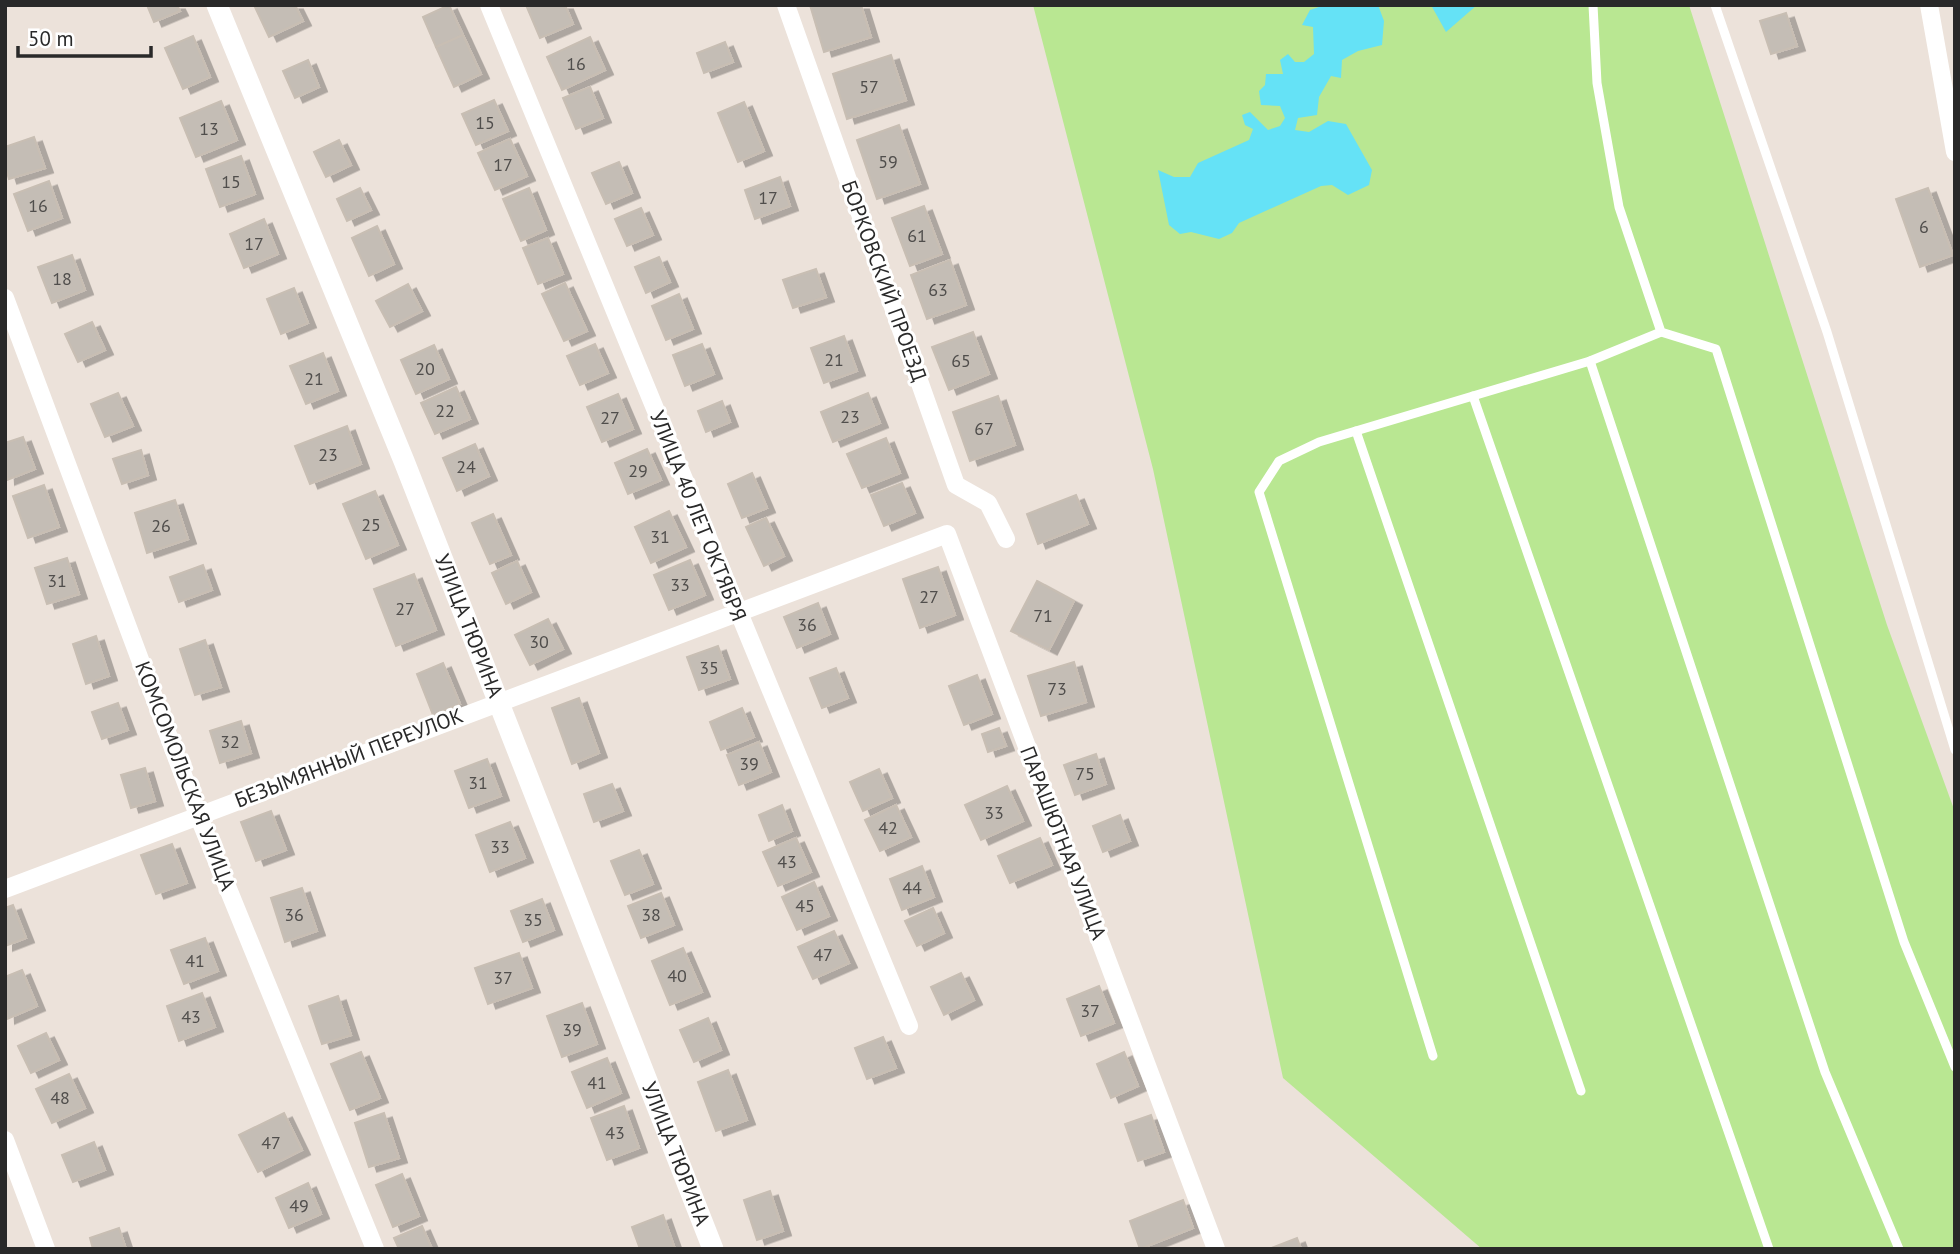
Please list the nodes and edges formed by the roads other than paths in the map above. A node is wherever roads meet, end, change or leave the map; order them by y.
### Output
1 (217, 5) edge
2 (489, 5) edge
3 (786, 5) edge
4 (1593, 5) edge
5 (1715, 5) edge
6 (1929, 5) edge
7 (1955, 152) edge
8 (5, 299) edge
9 (1661, 332) junction
10 (1590, 361) junction
11 (1473, 396) junction
12 (1356, 431) junction
13 (1006, 539) dead end
14 (850, 571) joint
15 (737, 612) junction
16 (499, 702) junction
17 (1955, 750) edge
18 (198, 815) junction
19 (5, 889) edge
20 (909, 1027) dead end
21 (1433, 1056) dead end
22 (1955, 1067) edge
23 (1581, 1091) dead end
24 (5, 1140) edge
25 (46, 1249) edge
26 (375, 1249) edge
27 (713, 1249) edge
28 (1216, 1249) edge
29 (1769, 1249) edge
30 (1899, 1249) edge

1 - 16 street, УЛИЦА ТЮРИНА
2 - 15 street, УЛИЦА 40 ЛЕТ ОКТЯБРЯ
3 - 13 street, БОРКОВСКИЙ ПРОЕЗД
4 - 9 lane
5 - 17 lane
6 - 7 street
8 - 18 street, КОМСОМОЛЬСКАЯ УЛИЦА
9 - 10 lane
9 - 22 lane
10 - 11 lane
10 - 30 lane
11 - 12 lane
11 - 29 lane
12 - 21 lane
12 - 23 lane
14 - 15 street, БЕЗЫМЯННЫЙ ПЕРЕУЛОК
14 - 28 street, ПАРАШЮТНАЯ УЛИЦА
15 - 16 street, БЕЗЫМЯННЫЙ ПЕРЕУЛОК
15 - 20 street, УЛИЦА 40 ЛЕТ ОКТЯБРЯ
16 - 18 street, БЕЗЫМЯННЫЙ ПЕРЕУЛОК
16 - 27 street, УЛИЦА ТЮРИНА
18 - 19 street, БЕЗЫМЯННЫЙ ПЕРЕУЛОК
18 - 26 street, КОМСОМОЛЬСКАЯ УЛИЦА
24 - 25 street

